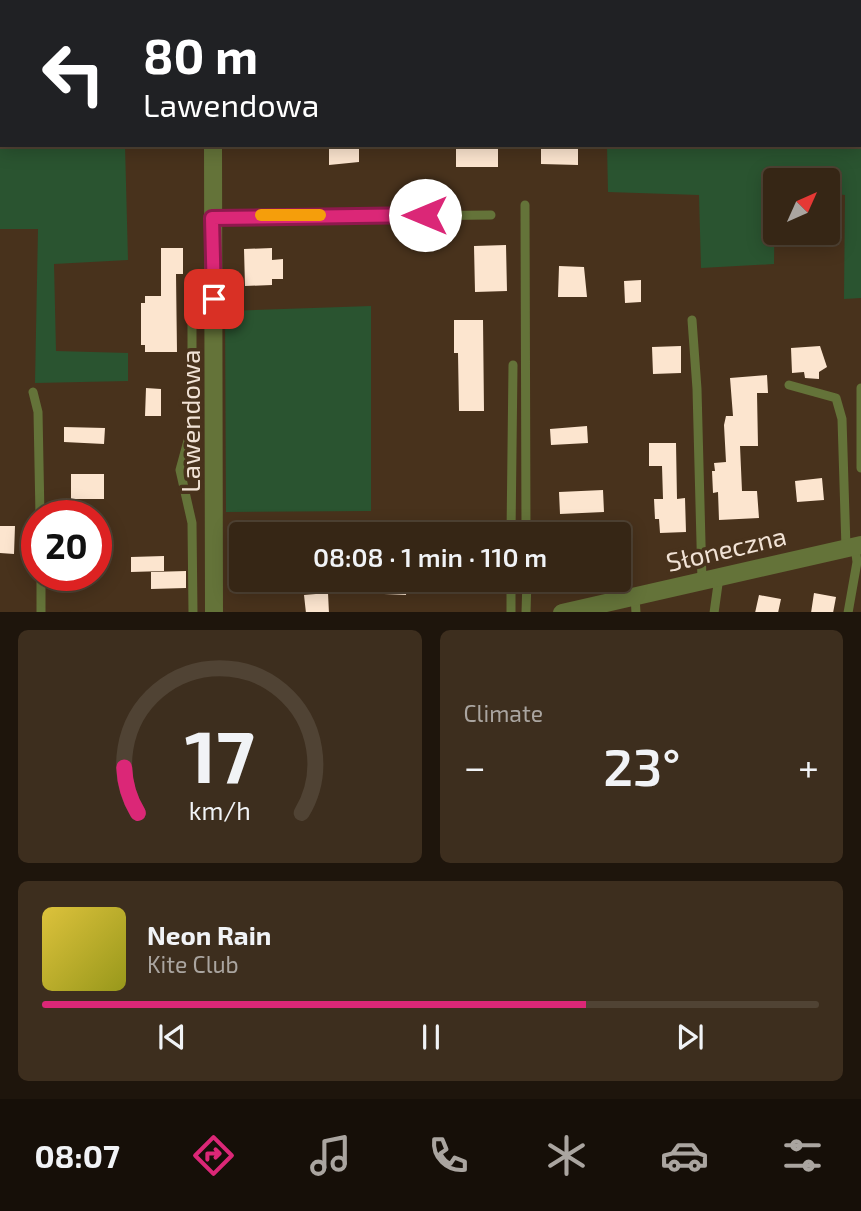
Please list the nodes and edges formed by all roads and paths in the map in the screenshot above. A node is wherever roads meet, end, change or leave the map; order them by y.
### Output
1 (213, 147) edge
2 (525, 205) dead end
3 (491, 215) dead end
4 (212, 218) junction
5 (214, 282) junction
6 (692, 320) dead end
7 (513, 365) dead end
8 (789, 385) dead end
9 (861, 388) edge
10 (33, 393) dead end
11 (215, 401) junction
12 (192, 403) junction
13 (861, 468) edge
14 (40, 500) edge
15 (511, 522) edge
16 (527, 522) edge
17 (854, 546) edge
18 (710, 579) junction
19 (41, 591) edge
20 (511, 592) edge
21 (527, 592) edge
22 (636, 604) edge
23 (41, 612) edge
24 (193, 612) edge
25 (214, 612) edge
26 (511, 612) edge
27 (526, 612) edge
28 (562, 612) edge
29 (715, 612) edge
30 (848, 612) edge

1 - 4 street, Lawendowa
2 - 16 lane
3 - 4 lane
4 - 5 street, Lawendowa
5 - 11 street, Lawendowa
5 - 12 lane
6 - 18 lane
7 - 15 lane
8 - 17 lane
9 - 13 lane
10 - 14 lane
11 - 12 lane
11 - 25 street, Lawendowa
12 - 24 lane
17 - 18 street, Słoneczna
17 - 30 lane
18 - 22 street, Słoneczna
18 - 29 lane
19 - 23 lane
20 - 26 lane
21 - 27 lane
22 - 28 street, Słoneczna

